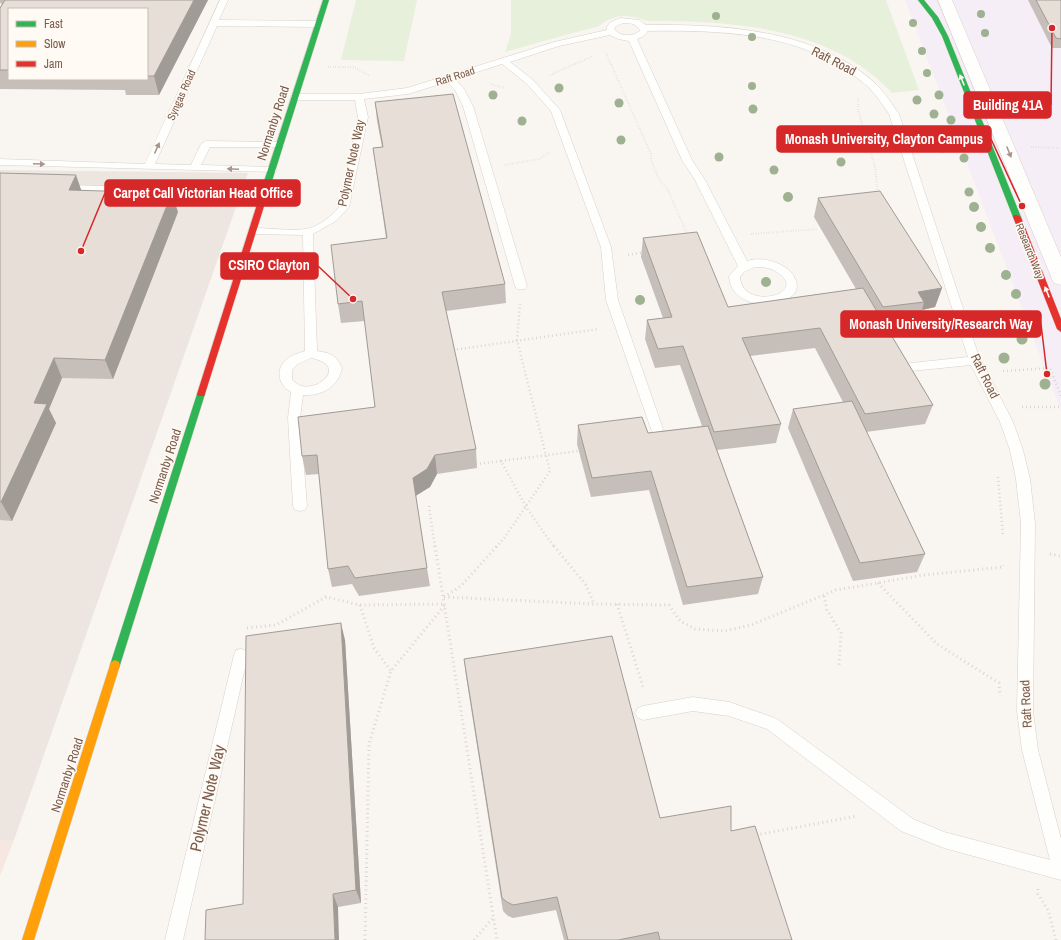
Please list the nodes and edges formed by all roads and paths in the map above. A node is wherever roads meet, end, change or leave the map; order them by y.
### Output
1 (224, 0) edge
2 (326, 0) edge
3 (921, 0) edge
4 (946, 0) edge
5 (214, 23) junction
6 (318, 24) junction
7 (644, 28) junction
8 (611, 32) junction
9 (632, 38) junction
10 (606, 53) dead end
11 (504, 61) junction
12 (449, 78) junction
13 (295, 97) junction
14 (359, 97) junction
15 (982, 128) junction
16 (999, 128) junction
17 (280, 145) junction
18 (1027, 147) dead end
19 (1061, 148) edge
20 (554, 150) dead end
21 (0, 162) edge
22 (149, 167) junction
23 (195, 168) junction
24 (486, 168) junction
25 (272, 170) junction
26 (55, 188) edge
27 (263, 197) junction
28 (1016, 214) junction
29 (1034, 214) junction
30 (818, 229) dead end
31 (253, 231) junction
32 (308, 232) junction
33 (729, 236) junction
34 (690, 239) edge
35 (647, 252) edge
36 (608, 257) junction
37 (744, 266) junction
38 (1061, 279) edge
39 (521, 286) joint
40 (1061, 328) edge
41 (623, 331) junction
42 (517, 340) junction
43 (453, 350) edge
44 (311, 354) junction
45 (974, 361) junction
46 (902, 368) edge
47 (980, 372) junction
48 (297, 390) junction
49 (1061, 396) edge
50 (1000, 407) junction
51 (1061, 407) edge
52 (657, 429) dead end
53 (579, 451) edge
54 (547, 455) junction
55 (501, 461) junction
56 (476, 464) dead end
57 (997, 472) dead end
58 (300, 506) dead end
59 (429, 506) dead end
60 (526, 507) junction
61 (1028, 549) junction
62 (1061, 556) edge
63 (1004, 559) dead end
64 (878, 583) junction
65 (824, 596) junction
66 (444, 597) junction
67 (445, 604) junction
68 (594, 604) junction
69 (617, 604) junction
70 (360, 605) junction
71 (247, 628) dead end
72 (241, 655) dead end
73 (839, 666) dead end
74 (390, 671) junction
75 (1000, 698) dead end
76 (647, 712) joint
77 (871, 798) junction
78 (750, 837) edge
79 (1036, 865) junction
80 (1061, 872) edge
81 (494, 918) junction
82 (28, 940) edge
83 (174, 940) edge
84 (364, 940) edge
85 (474, 940) edge
86 (497, 940) edge
87 (1056, 940) edge

1 - 5 lane, Syngas Road
2 - 6 street, Normanby Road
15 -> 3 street, Research Way
4 - 16 street, Research Way
5 - 6 lane
22 -> 5 lane, Syngas Road
6 - 13 street, Normanby Road
7 - 8 lane, Raft Road
7 - 9 lane
7 - 45 lane, Raft Road
8 - 9 lane, Raft Road
8 - 11 lane, Raft Road
9 - 33 lane
10 - 34 path
11 - 12 lane, Raft Road
11 - 36 lane
12 - 14 lane, Raft Road
12 - 24 lane
13 - 14 lane, Raft Road
13 - 17 street, Normanby Road
14 - 32 lane, Polymer Note Way
15 - 16 street
15 - 28 street, Research Way
16 -> 29 street, Research Way
17 - 23 lane
17 - 25 street, Normanby Road
18 - 19 path
20 - 24 path
21 -> 22 lane
22 - 23 lane
25 -> 23 lane
24 - 39 lane
25 - 27 street, Normanby Road
26 - 27 lane
27 - 31 street, Normanby Road
28 - 29 street
40 -> 28 street, Research Way
29 - 38 street, Research Way
30 - 33 path
31 - 32 lane
31 - 82 street, Normanby Road
32 - 44 lane
33 - 37 lane
35 - 36 path
36 - 41 lane
37 - 37 lane
39 - 42 path
41 - 42 path
41 - 52 lane
42 - 43 path
42 - 54 path
44 - 48 lane
44 - 48 lane
45 - 46 lane
45 - 47 lane, Raft Road
47 - 49 path
47 - 50 lane, Raft Road
48 - 58 lane
50 - 51 path
50 - 61 lane, Raft Road
53 - 54 path
54 - 55 path
54 - 60 path
55 - 56 path
55 - 60 path
57 - 61 path
59 - 66 path
60 - 66 path
60 - 68 path
61 - 62 path
61 - 80 lane, Raft Road
63 - 64 path
64 - 65 path
64 - 75 path
65 - 69 path
65 - 73 path
66 - 67 path
66 - 68 path
67 - 70 path
67 - 74 path
67 - 81 path
68 - 69 path
69 - 76 path
70 - 71 path
70 - 74 path
72 - 83 lane, Polymer Note Way
74 - 84 path
76 - 77 lane
77 - 78 path
77 - 79 lane
79 - 80 lane
79 - 87 path
81 - 85 path
81 - 86 path

